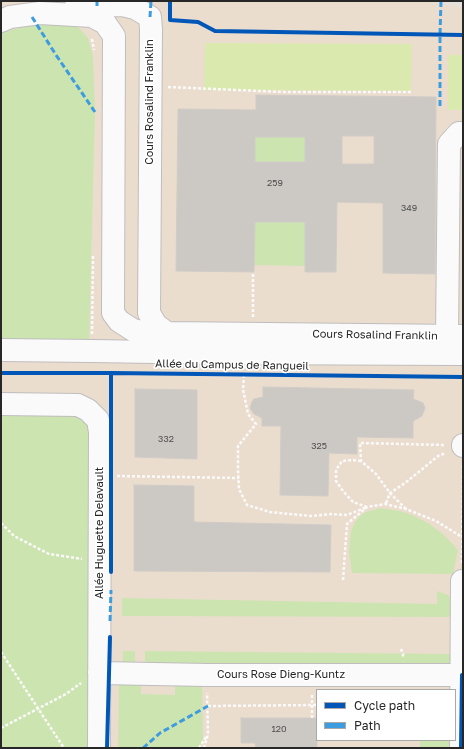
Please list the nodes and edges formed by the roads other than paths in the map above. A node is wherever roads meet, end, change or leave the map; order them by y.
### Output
1 (1, 4) edge
2 (1, 20) edge
3 (463, 133) edge
4 (112, 313) junction
5 (149, 313) junction
6 (167, 333) junction
7 (455, 336) edge
8 (1, 350) edge
9 (463, 354) edge
10 (1, 404) edge
11 (463, 581) edge
12 (462, 675) edge
13 (91, 677) junction
14 (99, 748) edge
15 (461, 748) edge

1 - 5 street, Cours Rosalind Franklin
2 - 4 street
3 - 7 street
4 - 5 street
4 - 6 street, Cours Rosalind Franklin
5 - 6 street
6 - 7 street, Cours Rosalind Franklin
8 - 9 street
10 - 13 street, Allée Huguette Delavault
11 - 12 street
12 - 13 street, Cours Rose Dieng-Kuntz
12 - 15 street
13 - 14 street, Allée Huguette Delavault

